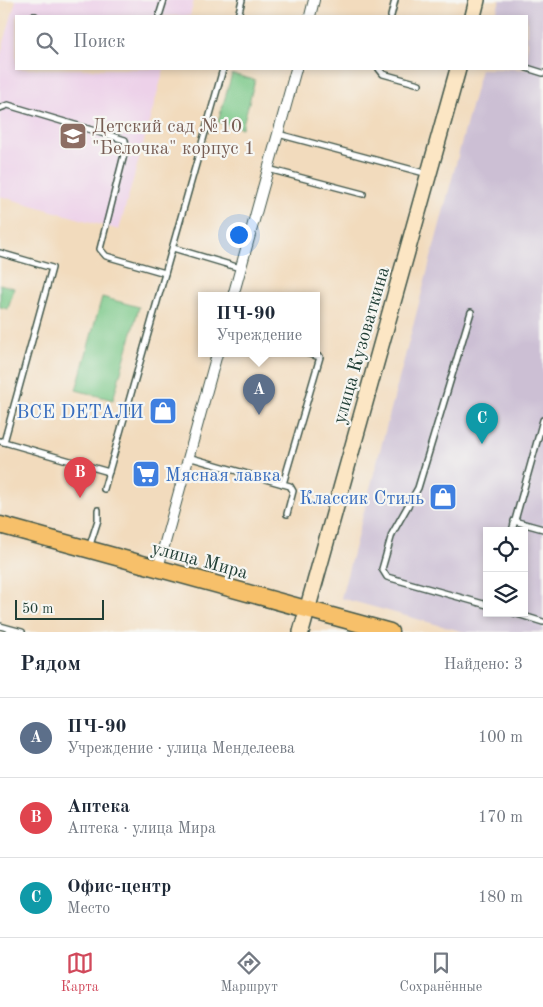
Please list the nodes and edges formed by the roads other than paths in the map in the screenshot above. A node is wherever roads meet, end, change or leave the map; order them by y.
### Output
1 (164, 0) edge
2 (242, 0) edge
3 (314, 0) edge
4 (395, 0) edge
5 (477, 0) edge
6 (159, 15) edge
7 (238, 15) edge
8 (310, 15) edge
9 (391, 15) edge
10 (472, 15) edge
11 (528, 68) edge
12 (223, 70) edge
13 (296, 70) edge
14 (379, 70) edge
15 (458, 70) edge
16 (543, 73) edge
17 (418, 84) dead end
18 (0, 108) edge
19 (278, 134) junction
20 (268, 169) junction
21 (428, 174) junction
22 (363, 194) dead end
23 (172, 248) junction
24 (0, 253) edge
25 (241, 268) junction
26 (165, 272) junction
27 (234, 292) edge
28 (471, 312) dead end
29 (216, 357) edge
30 (320, 357) edge
31 (543, 420) edge
32 (2, 441) edge
33 (188, 457) junction
34 (109, 472) junction
35 (283, 484) junction
36 (104, 489) dead end
37 (98, 510) dead end
38 (287, 514) dead end
39 (514, 521) junction
40 (0, 525) edge
41 (513, 527) edge
42 (543, 529) edge
43 (89, 549) junction
44 (158, 568) junction
45 (483, 605) edge
46 (307, 609) junction
47 (527, 617) edge
48 (543, 622) edge
49 (0, 626) edge
50 (22, 632) edge
51 (301, 632) edge
52 (390, 632) edge

1 - 6 lane
2 - 7 lane
3 - 8 street
4 - 9 lane
5 - 10 main road
11 - 16 lane
12 - 23 lane
13 - 19 street
14 - 17 lane
15 - 21 main road, улица Кузоваткина
18 - 26 lane
19 - 20 street
19 - 21 lane
20 - 22 lane
20 - 25 street
21 - 46 main road, улица Кузоваткина
23 - 25 lane
23 - 26 lane
24 - 32 lane
25 - 27 street
26 - 34 lane
28 - 45 lane
29 - 33 street
30 - 35 lane
31 - 39 lane
32 - 34 lane
33 - 35 lane
33 - 44 street
34 - 36 lane
35 - 38 lane
37 - 43 lane
39 - 41 lane
39 - 42 lane
40 - 43 main road, улица Мира
43 - 44 main road, улица Мира
44 - 46 main road, улица Мира
46 - 51 main road, улица Кузоваткина
46 - 52 main road, улица Мира
47 - 48 lane
49 - 50 lane

